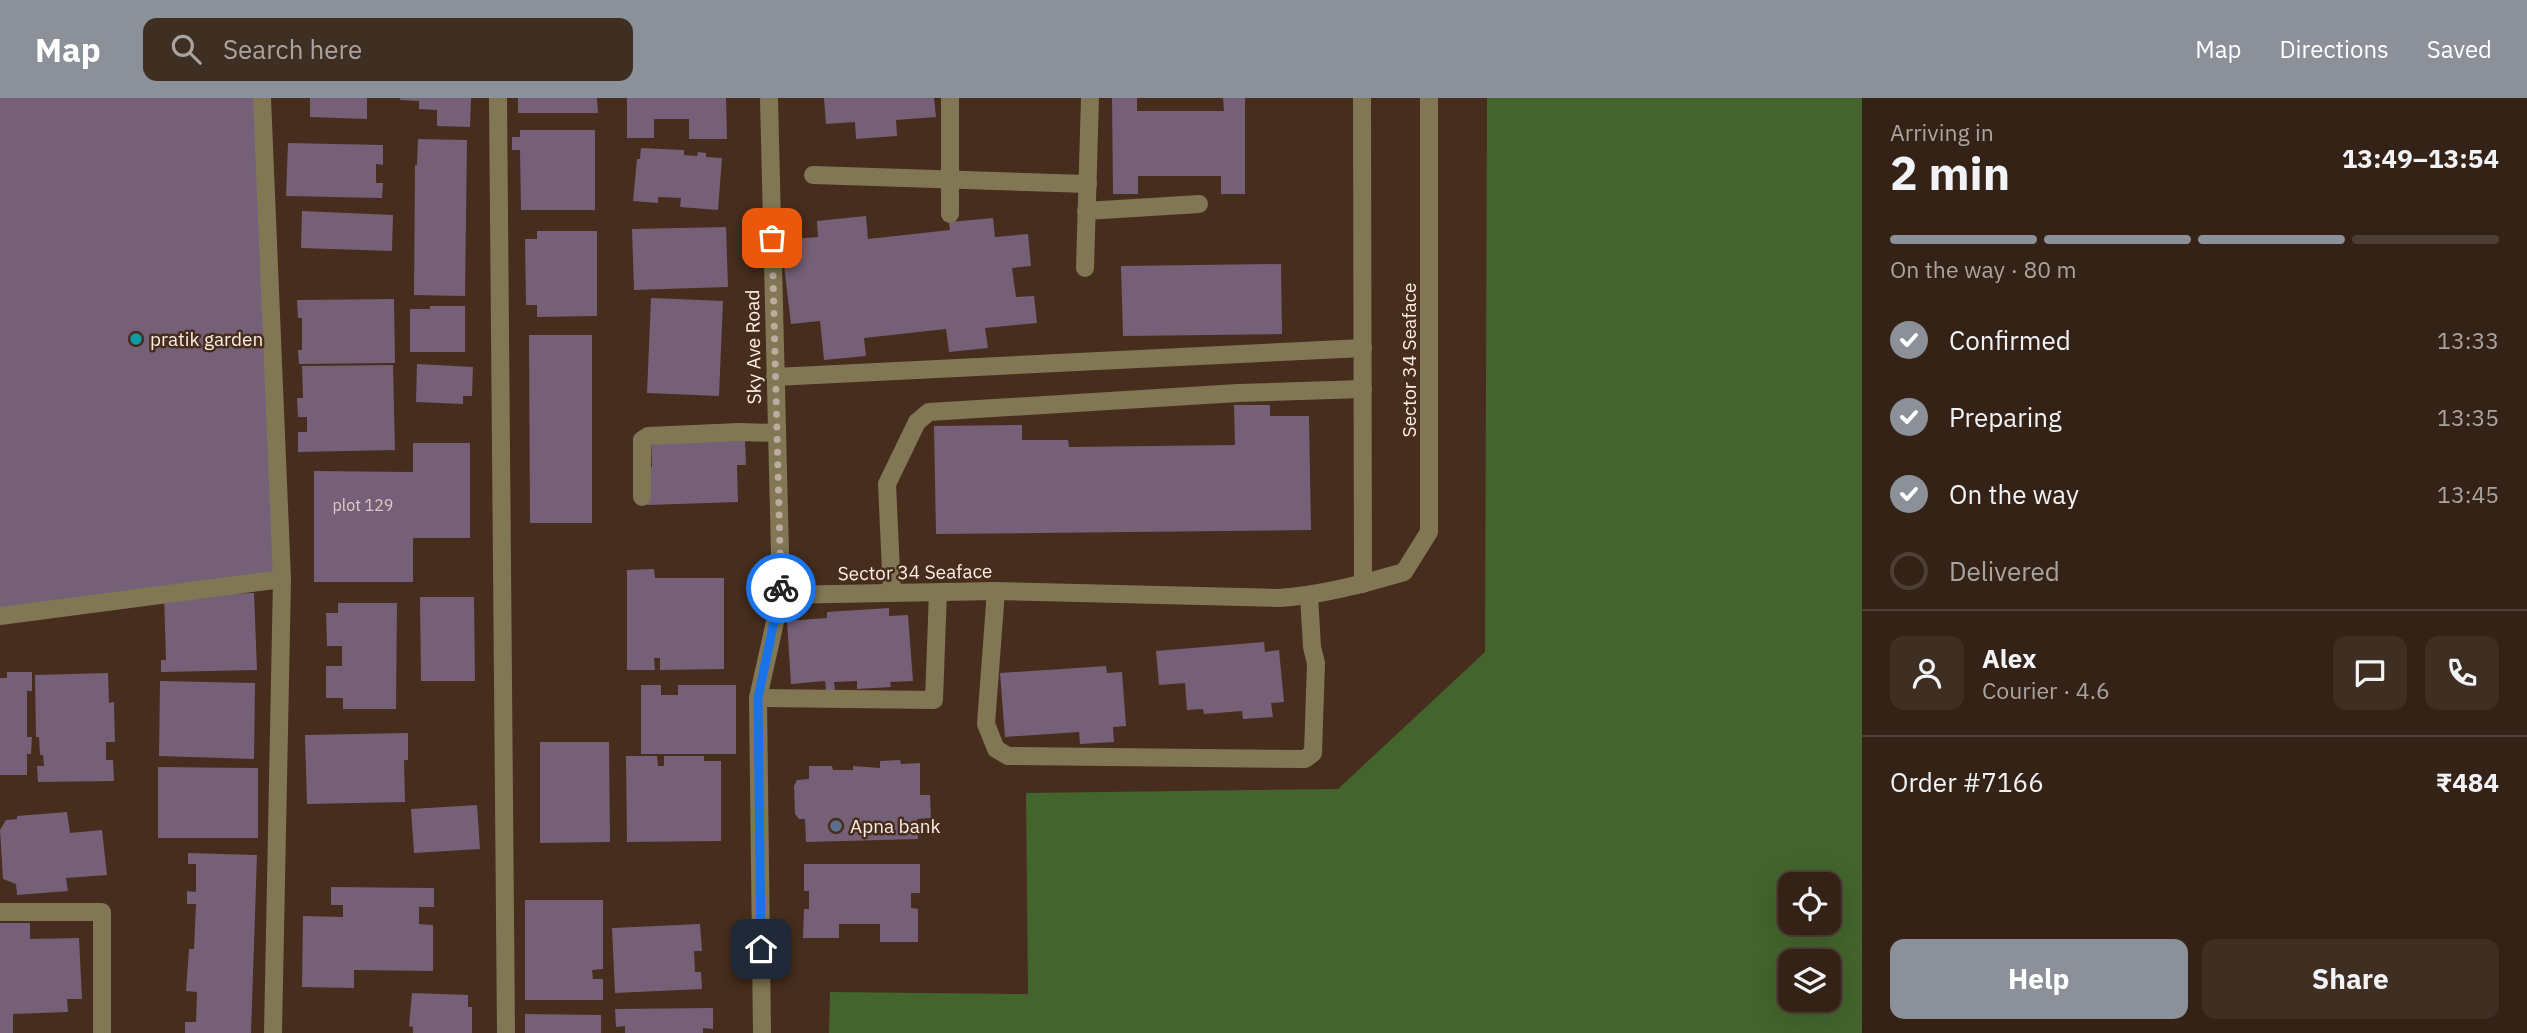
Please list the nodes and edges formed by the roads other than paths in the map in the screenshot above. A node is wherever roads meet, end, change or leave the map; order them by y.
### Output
1 (262, 98) edge
2 (498, 98) edge
3 (769, 98) edge
4 (950, 98) edge
5 (1090, 98) edge
6 (1362, 98) edge
7 (1429, 98) edge
8 (813, 176) dead end
9 (948, 179) junction
10 (1087, 184) junction
11 (1199, 204) dead end
12 (1086, 211) junction
13 (950, 214) dead end
14 (1084, 268) dead end
15 (1363, 348) junction
16 (775, 377) junction
17 (1363, 389) junction
18 (776, 433) junction
19 (642, 497) dead end
20 (282, 579) junction
21 (1363, 584) junction
22 (996, 591) junction
23 (939, 592) junction
24 (892, 593) junction
25 (781, 595) junction
26 (1309, 596) junction
27 (0, 616) edge
28 (758, 698) junction
29 (0, 912) edge
30 (102, 1033) edge
31 (273, 1033) edge
32 (506, 1033) edge
33 (762, 1033) edge

1 - 20 street
2 - 32 street
3 - 16 street, Sky Ave Road
4 - 9 street
5 - 10 street
6 - 15 street
7 - 21 street, Sector 34 Seaface
8 - 9 street
9 - 10 street
9 - 13 street
10 - 12 street
11 - 12 street
12 - 14 street
15 - 16 street
15 - 17 street
16 - 18 street, Sky Ave Road
17 - 21 street
17 - 24 street
18 - 19 street
18 - 25 street, Sky Ave Road
20 - 27 street
20 - 31 street
21 - 26 street, Sector 34 Seaface
22 - 23 street, Sector 34 Seaface
22 - 26 street, Sector 34 Seaface
22 - 26 street
23 - 24 street, Sector 34 Seaface
23 - 28 street
24 - 25 street, Sector 34 Seaface
25 - 28 street
28 - 33 street
29 - 30 street

